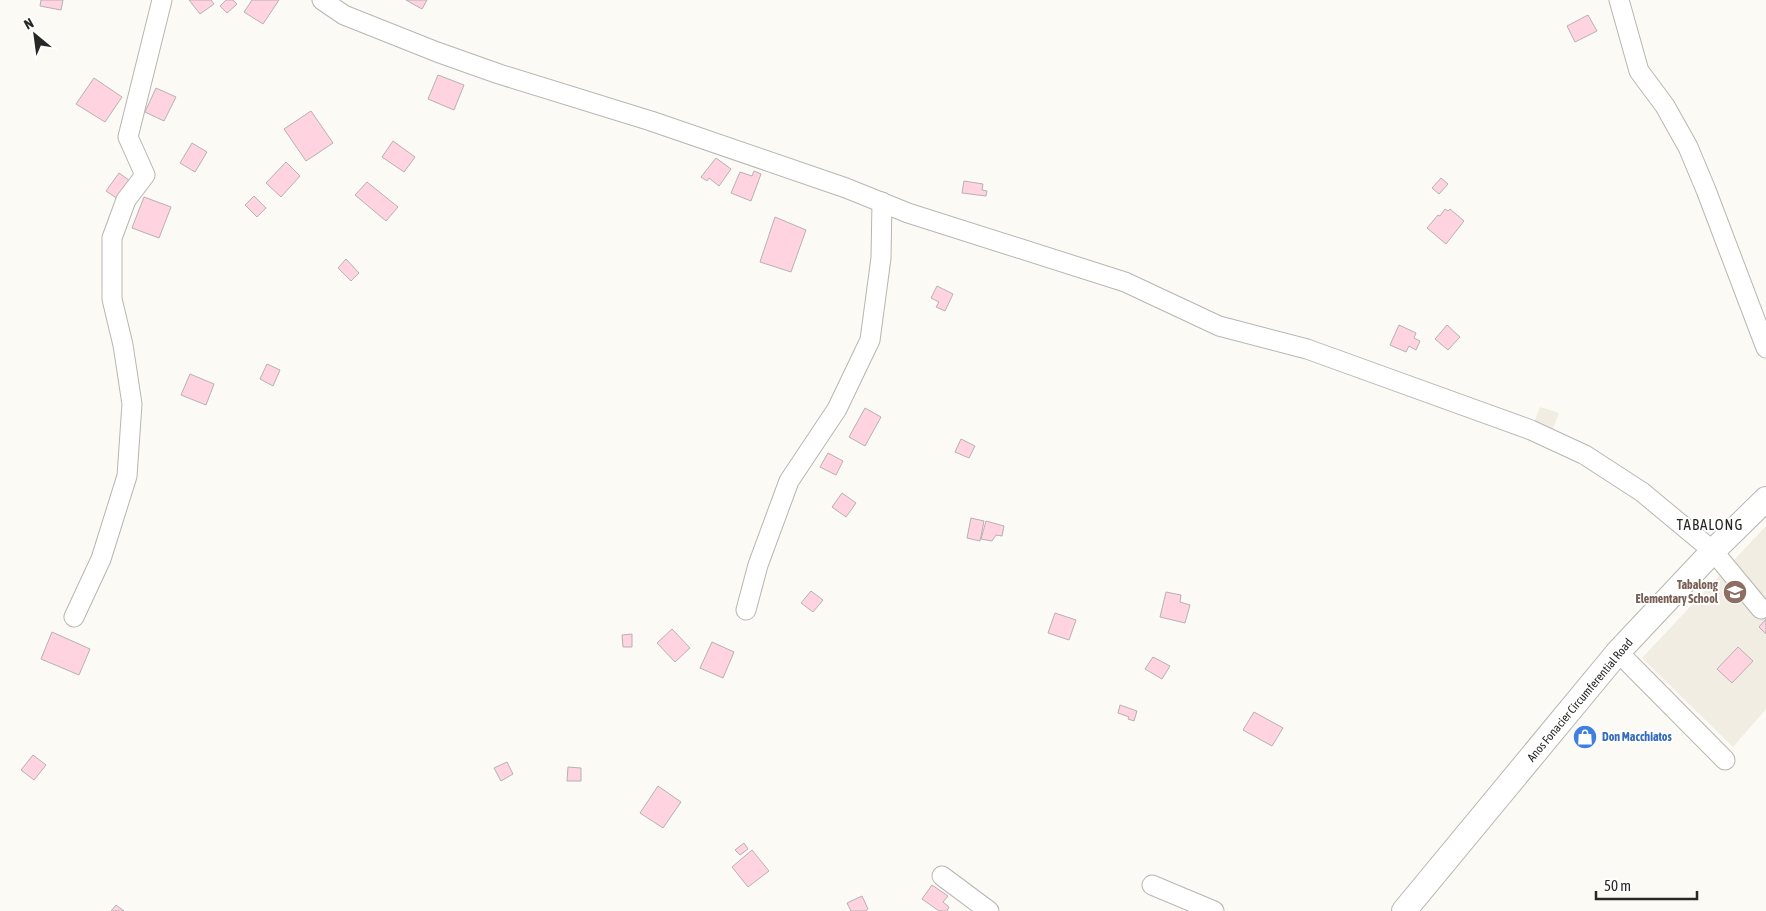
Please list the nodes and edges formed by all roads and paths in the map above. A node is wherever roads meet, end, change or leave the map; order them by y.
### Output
1 (162, 0) edge
2 (322, 0) edge
3 (1619, 0) edge
4 (882, 202) junction
5 (1766, 348) edge
6 (1766, 499) edge
7 (1713, 551) junction
8 (1761, 609) dead end
9 (746, 610) dead end
10 (74, 616) dead end
11 (1618, 652) junction
12 (1725, 760) dead end
13 (942, 876) dead end
14 (1152, 885) dead end
15 (989, 911) edge
16 (1214, 911) edge
17 (1404, 911) edge

1 - 10 street
2 - 4 street
3 - 5 street
4 - 7 street
4 - 9 street
6 - 7 main road, Anos Fonacier Circumferential Road
7 - 8 street
7 - 11 main road, Anos Fonacier Circumferential Road
11 - 12 street
11 - 17 main road, Anos Fonacier Circumferential Road
13 - 15 street
14 - 16 street

